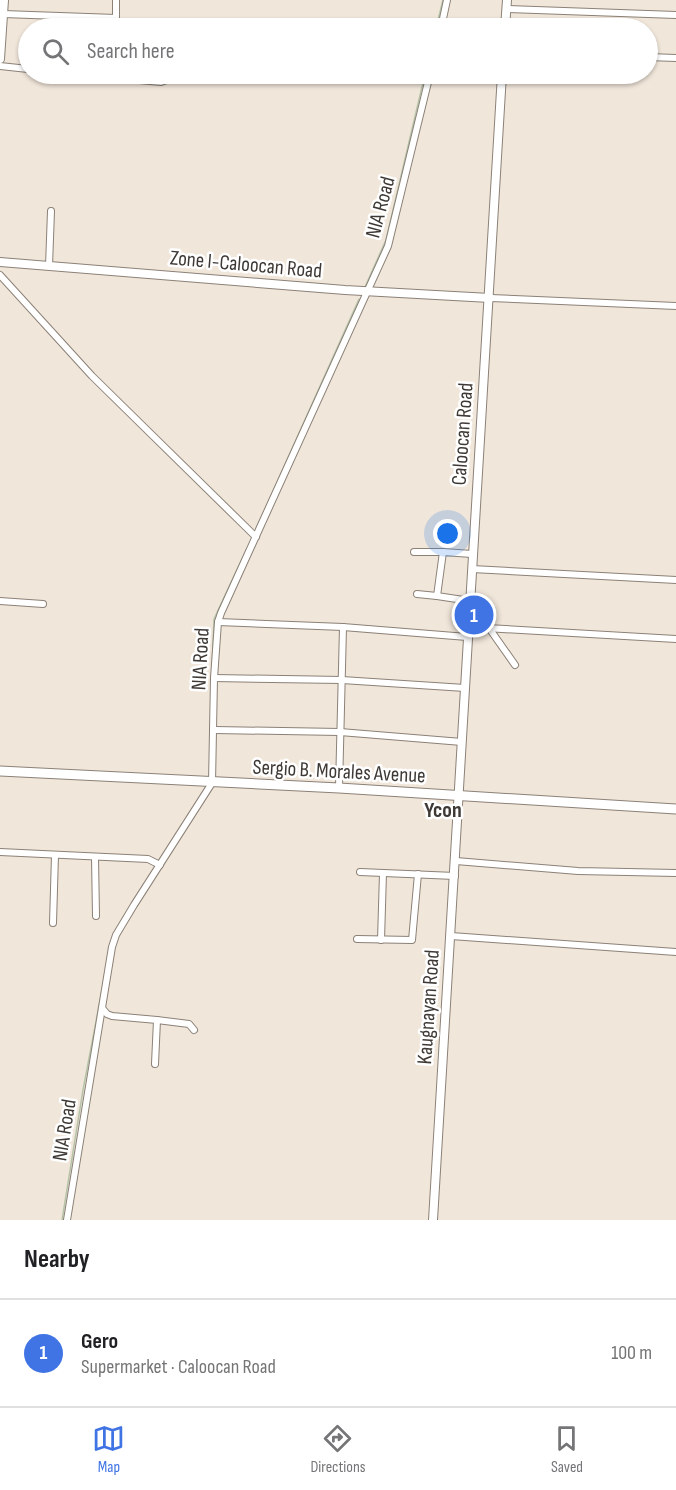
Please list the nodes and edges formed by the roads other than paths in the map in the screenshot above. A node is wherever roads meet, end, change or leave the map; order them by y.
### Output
1 (4, 0) edge
2 (116, 0) edge
3 (447, 0) edge
4 (507, 0) edge
5 (506, 9) junction
6 (3, 14) junction
7 (676, 15) edge
8 (443, 18) edge
9 (506, 18) edge
10 (658, 57) edge
11 (676, 58) edge
12 (0, 59) edge
13 (0, 66) edge
14 (18, 68) edge
15 (428, 84) edge
16 (501, 84) edge
17 (51, 211) dead end
18 (0, 262) edge
19 (49, 266) junction
20 (0, 275) edge
21 (368, 291) junction
22 (490, 298) junction
23 (676, 306) edge
24 (256, 537) junction
25 (414, 552) dead end
26 (443, 552) junction
27 (472, 554) junction
28 (472, 569) junction
29 (676, 580) edge
30 (417, 594) dead end
31 (437, 596) junction
32 (0, 601) edge
33 (470, 601) junction
34 (43, 604) dead end
35 (218, 622) junction
36 (343, 627) junction
37 (469, 627) junction
38 (489, 628) junction
39 (467, 637) junction
40 (676, 639) edge
41 (515, 665) dead end
42 (214, 678) junction
43 (342, 680) junction
44 (465, 688) junction
45 (214, 730) junction
46 (340, 732) junction
47 (462, 742) junction
48 (0, 771) edge
49 (212, 783) junction
50 (339, 788) junction
51 (460, 797) junction
52 (676, 809) edge
53 (0, 852) edge
54 (55, 855) junction
55 (95, 857) junction
56 (456, 861) junction
57 (158, 863) junction
58 (360, 872) dead end
59 (383, 873) junction
60 (676, 873) edge
61 (418, 874) junction
62 (455, 876) junction
63 (96, 916) dead end
64 (52, 923) dead end
65 (451, 936) junction
66 (357, 939) dead end
67 (381, 940) junction
68 (676, 952) edge
69 (102, 1007) junction
70 (157, 1020) junction
71 (194, 1030) dead end
72 (155, 1064) dead end
73 (67, 1220) edge
74 (433, 1220) edge

1 - 6 street
2 - 6 street
3 - 8 street
4 - 5 street
5 - 7 street
5 - 9 street
6 - 12 street
10 - 11 street
13 - 14 street
15 - 21 street, NIA Road
16 - 22 street, Caloocan Road
17 - 19 street
18 - 19 street, Zone I-Caloocan Road
19 - 21 street, Zone I-Caloocan Road
20 - 24 street
21 - 22 street, Zone I-Caloocan Road
21 - 24 street, NIA Road
22 - 23 street
22 - 27 street, Caloocan Road
24 - 35 street, NIA Road
25 - 26 street
26 - 27 street
26 - 31 street
27 - 28 street, Caloocan Road
28 - 29 street
28 - 33 street, Caloocan Road
30 - 31 street
31 - 33 street
32 - 34 street
33 - 37 street, Caloocan Road
35 - 36 street
35 - 42 street, NIA Road
36 - 39 street
36 - 43 street
37 - 38 street
37 - 39 street, Caloocan Road
38 - 40 street
38 - 41 street
39 - 44 street, Caloocan Road
42 - 43 street
42 - 45 street, NIA Road
43 - 44 street
43 - 46 street
44 - 47 street, Caloocan Road
45 - 46 street
45 - 49 street, NIA Road
46 - 47 street
46 - 50 street
47 - 51 street, Caloocan Road
48 - 49 main road, Sergio B. Morales Avenue
49 - 50 main road, Sergio B. Morales Avenue
49 - 57 street, NIA Road
50 - 51 main road, Sergio B. Morales Avenue
51 - 52 main road, Sergio B. Morales Avenue
51 - 56 street, Kaugnayan Road
53 - 54 street
54 - 55 street
54 - 64 street
55 - 57 street
55 - 63 street
56 - 60 street
56 - 62 street, Kaugnayan Road
57 - 69 street, NIA Road
58 - 59 street
59 - 61 street
59 - 67 street
61 - 62 street
61 - 67 street
62 - 65 street, Kaugnayan Road
65 - 68 street
65 - 74 street, Kaugnayan Road
66 - 67 street
69 - 70 street
69 - 73 street, NIA Road
70 - 71 street
70 - 72 street

